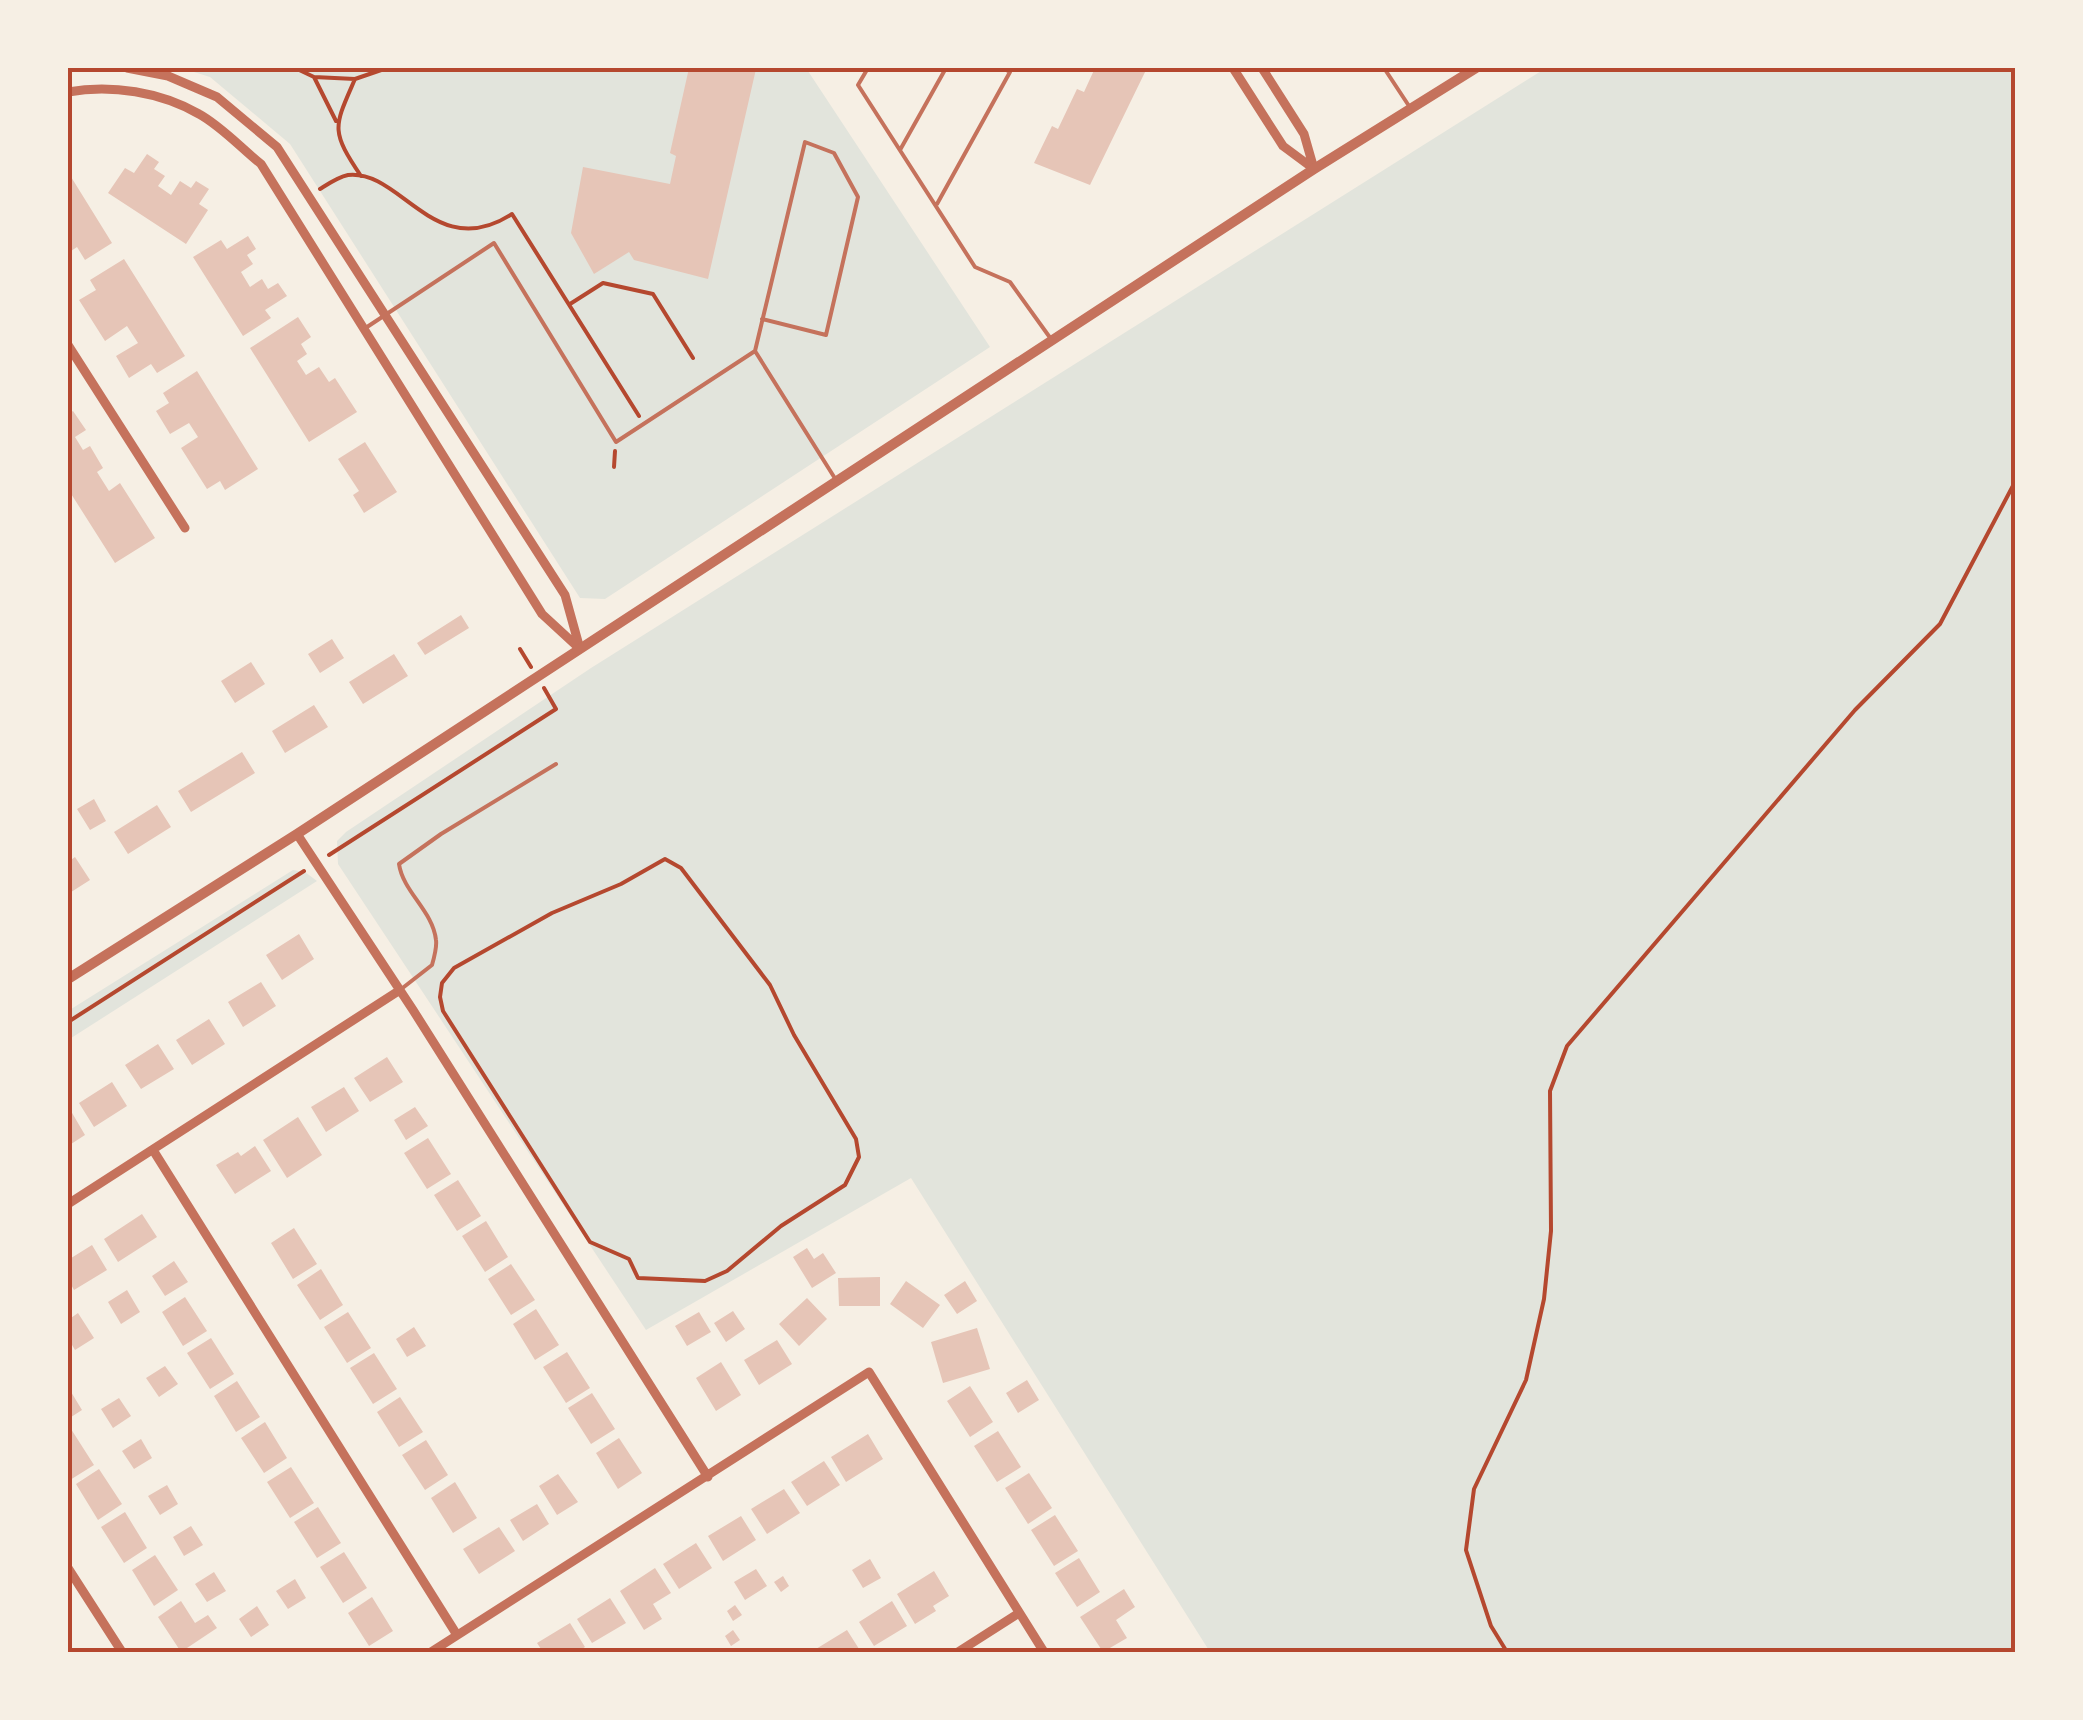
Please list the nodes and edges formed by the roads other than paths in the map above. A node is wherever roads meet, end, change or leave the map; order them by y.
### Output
1 (127, 68) edge
2 (868, 68) edge
3 (946, 68) edge
4 (1002, 68) edge
5 (1233, 68) edge
6 (1262, 68) edge
7 (1384, 68) edge
8 (1476, 68) edge
9 (68, 92) edge
10 (1410, 108) junction
11 (900, 150) junction
12 (1314, 169) junction
13 (315, 201) junction
14 (936, 206) junction
15 (295, 215) junction
16 (386, 314) junction
17 (762, 319) junction
18 (362, 330) junction
19 (1052, 340) junction
20 (68, 344) edge
21 (754, 351) junction
22 (78, 362) junction
23 (68, 367) edge
24 (837, 481) junction
25 (185, 528) dead end
26 (580, 649) junction
27 (556, 764) dead end
28 (297, 834) junction
29 (68, 978) edge
30 (400, 990) junction
31 (153, 1150) junction
32 (68, 1204) edge
33 (708, 1478) junction
34 (68, 1568) edge
35 (1019, 1614) junction
36 (457, 1635) junction
37 (122, 1652) edge
38 (431, 1652) edge
39 (958, 1652) edge
40 (1044, 1652) edge

1 - 13 street
2 - 11 lane
3 - 11 lane
4 - 14 lane
5 - 12 street
6 - 12 street
7 - 10 lane
8 - 10 street
9 - 15 street
10 - 12 street
11 - 14 lane
12 - 19 street
13 - 15 street
13 - 16 street
14 - 19 lane
15 - 18 street
16 - 18 lane
16 - 21 lane
16 - 26 street
17 - 17 lane
17 - 21 lane
18 - 26 street
19 - 24 street
20 - 22 street
21 - 24 lane
22 - 23 street
22 - 25 street
24 - 26 street
26 - 28 street
27 - 30 lane
28 - 29 street
28 - 30 street
30 - 31 street
30 - 33 street
31 - 32 street
31 - 36 street
33 - 35 street
33 - 36 street
34 - 37 street
35 - 39 street
35 - 40 street
36 - 38 street

